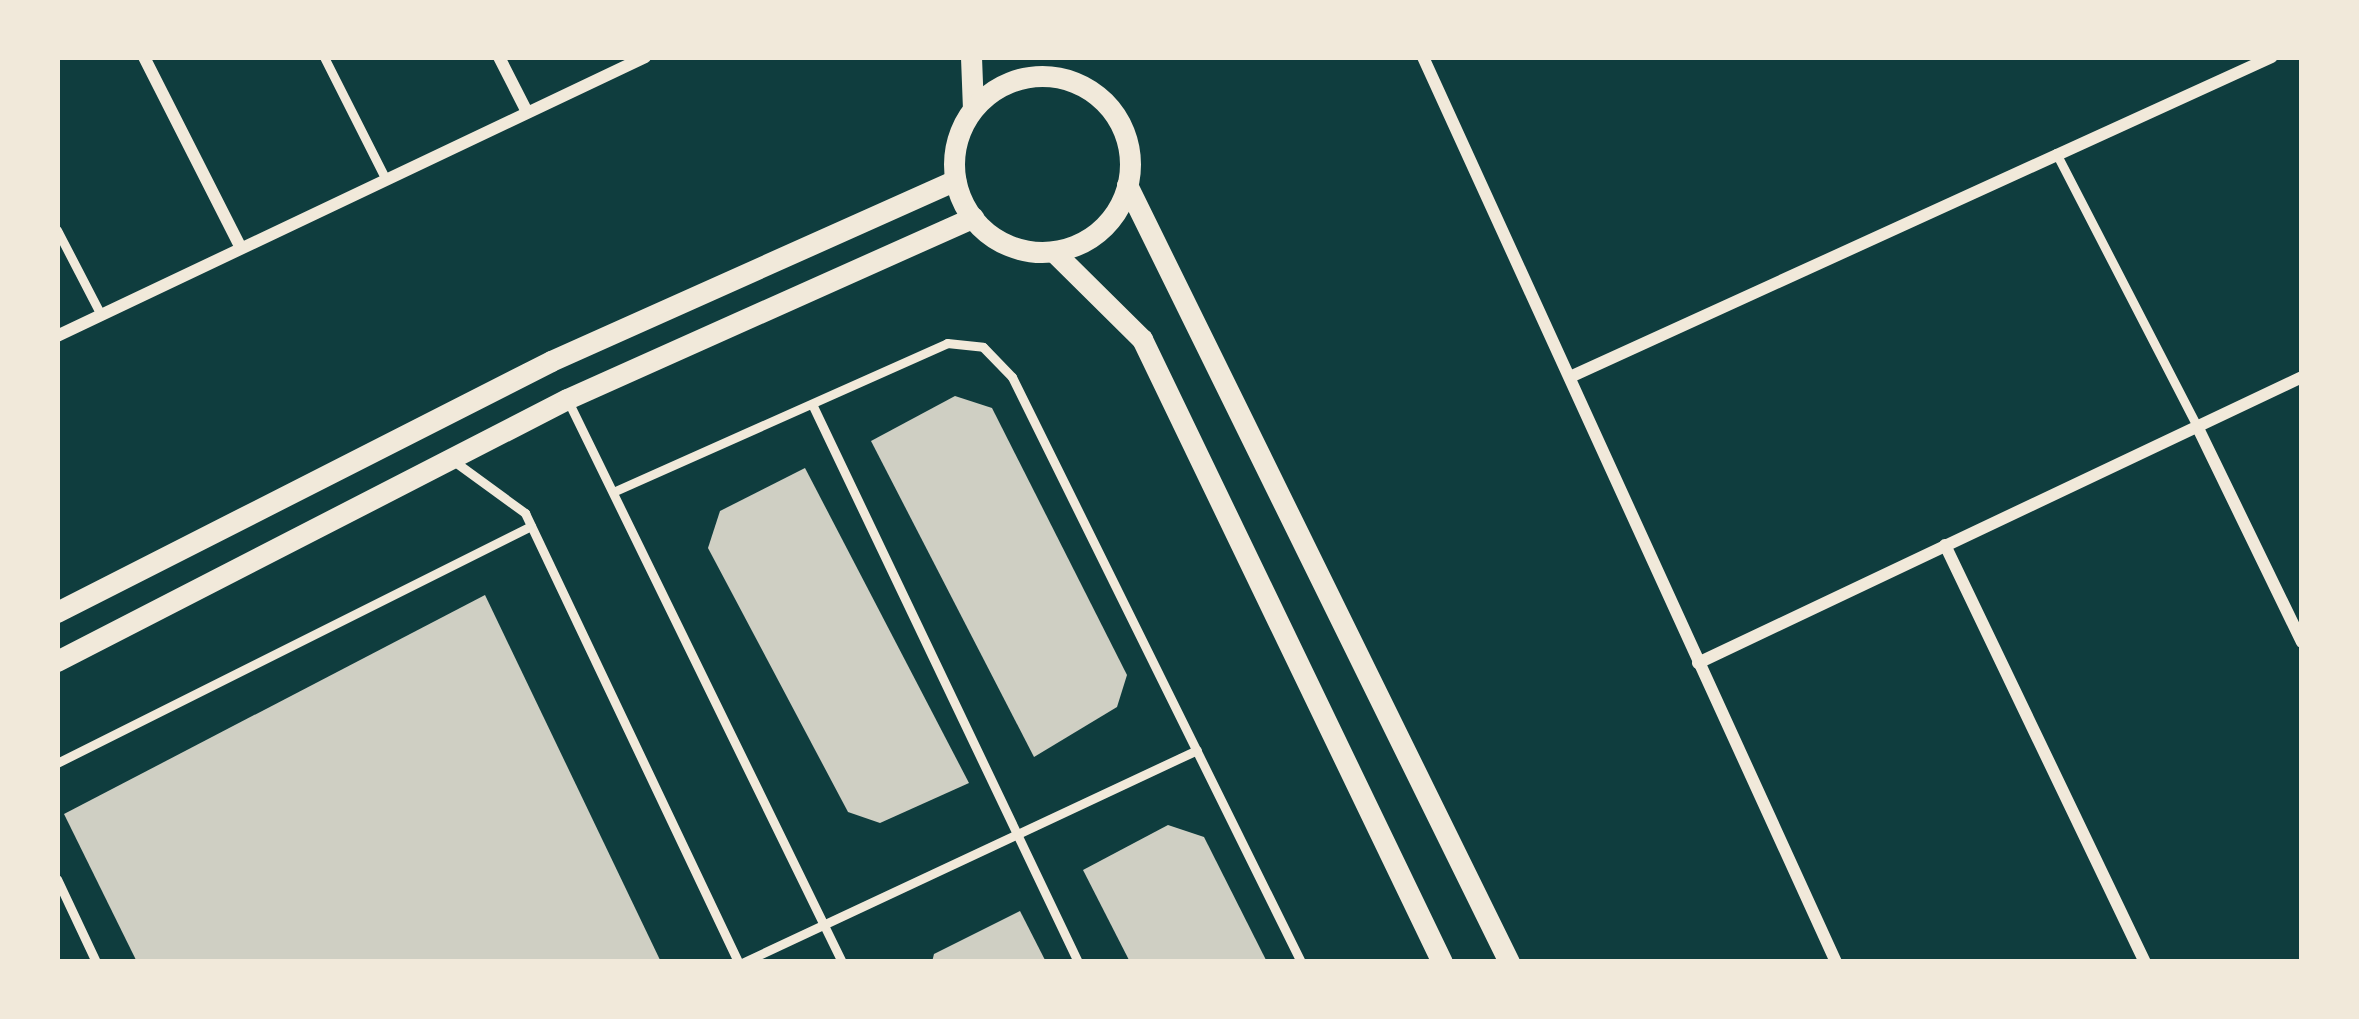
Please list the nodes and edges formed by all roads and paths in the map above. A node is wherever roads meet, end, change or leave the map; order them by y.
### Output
1 (144, 57) edge
2 (324, 57) edge
3 (499, 57) edge
4 (645, 57) edge
5 (971, 57) edge
6 (1063, 57) edge
7 (1423, 57) edge
8 (2272, 57) edge
9 (1075, 82) junction
10 (974, 108) junction
11 (527, 112) junction
12 (2056, 153) junction
13 (385, 178) junction
14 (956, 179) junction
15 (1127, 185) junction
16 (973, 217) junction
17 (57, 230) edge
18 (240, 245) junction
19 (1054, 252) junction
20 (100, 315) junction
21 (57, 336) edge
22 (1570, 377) junction
23 (2302, 377) edge
24 (567, 399) junction
25 (812, 404) junction
26 (2197, 426) junction
27 (449, 457) junction
28 (613, 492) junction
29 (531, 526) junction
30 (1945, 545) junction
31 (57, 612) edge
32 (2302, 642) edge
33 (57, 661) edge
34 (1698, 663) junction
35 (1197, 750) junction
36 (57, 764) edge
37 (1016, 834) junction
38 (57, 879) edge
39 (824, 925) junction
40 (96, 962) edge
41 (741, 962) edge
42 (842, 962) edge
43 (1078, 962) edge
44 (1301, 962) edge
45 (1442, 962) edge
46 (1509, 962) edge
47 (1836, 962) edge
48 (2145, 962) edge

1 - 18 street
2 - 13 lane
3 - 11 street
4 - 11 street
5 - 10 street
6 - 9 street
7 - 22 street
8 - 12 street
9 - 10 street
9 - 15 street
10 - 14 street
11 - 13 street
12 - 22 street
12 - 26 lane
13 - 18 street
14 - 16 street
14 - 31 street
15 - 19 street
15 - 46 street
16 - 19 street
16 - 24 street
17 - 20 lane
18 - 20 street
19 - 45 street
20 - 21 street
22 - 34 street
23 - 26 street
24 - 27 street
24 - 28 lane
25 - 28 lane
25 - 35 lane
25 - 37 lane
26 - 30 street
26 - 32 street
27 - 29 lane
27 - 33 street
28 - 39 lane
29 - 36 lane
29 - 41 lane
30 - 34 street
30 - 48 street
34 - 47 street
35 - 37 lane
35 - 44 lane
37 - 39 lane
37 - 43 lane
38 - 40 lane
39 - 41 lane
39 - 42 lane

